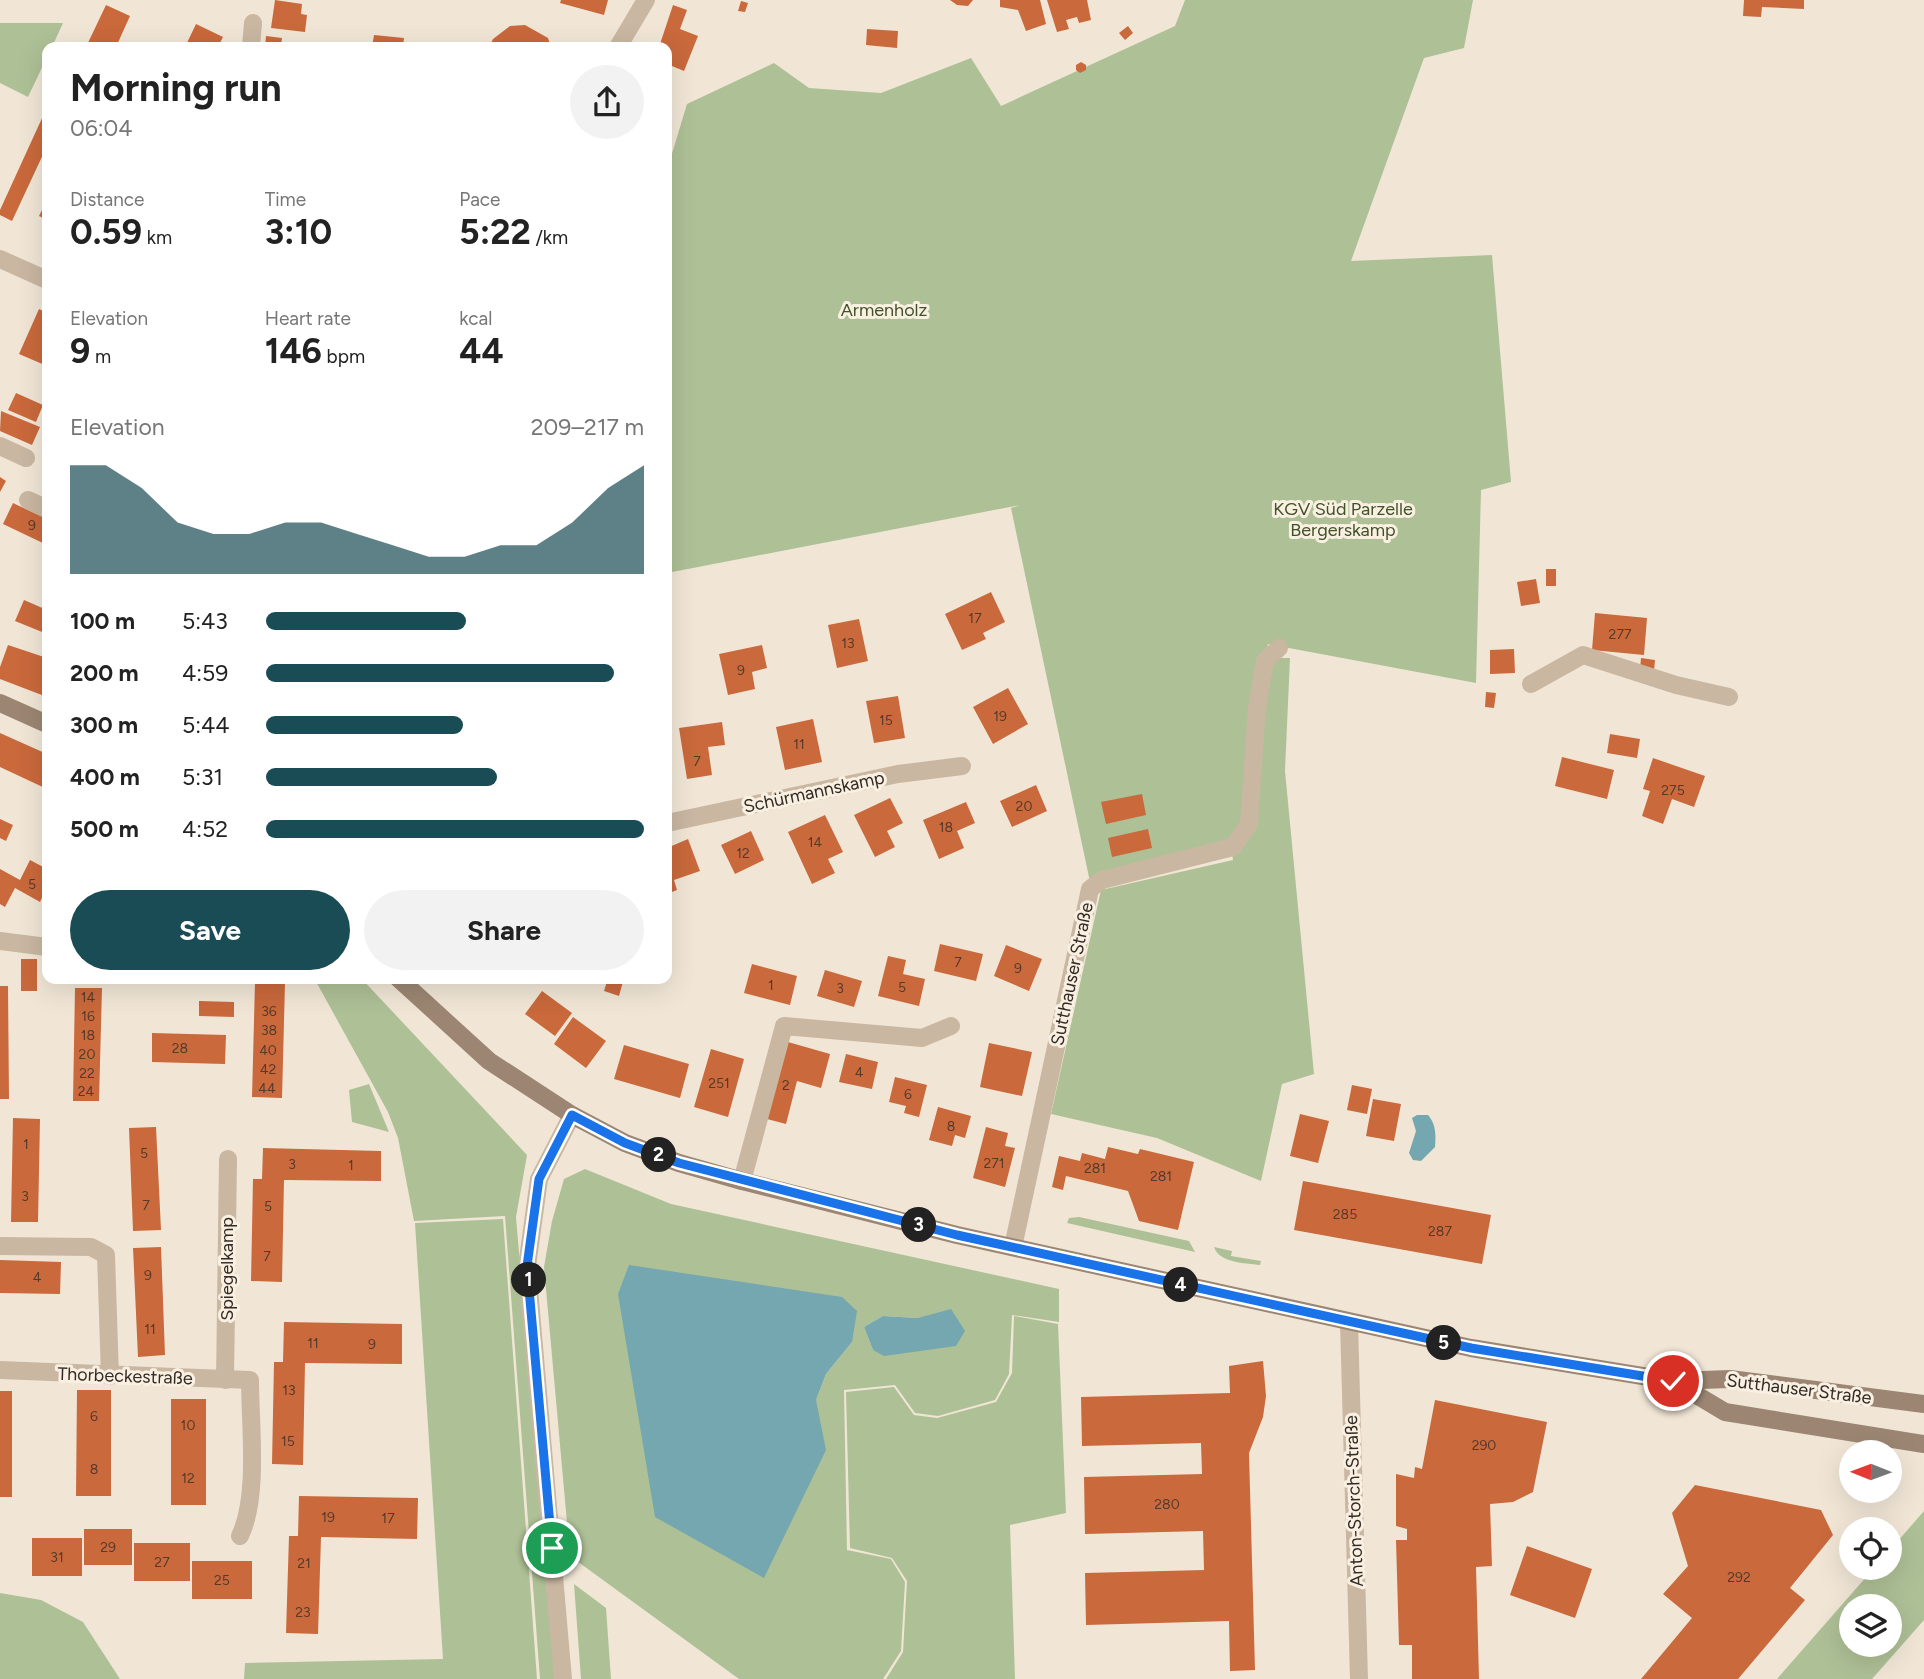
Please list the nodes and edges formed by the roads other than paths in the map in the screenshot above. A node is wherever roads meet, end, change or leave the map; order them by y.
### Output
1 (646, 0) edge
2 (253, 23) dead end
3 (251, 42) edge
4 (621, 42) edge
5 (0, 258) edge
6 (42, 278) edge
7 (0, 446) edge
8 (26, 458) dead end
9 (28, 500) dead end
10 (42, 507) edge
11 (1279, 649) dead end
12 (1531, 684) dead end
13 (1729, 697) dead end
14 (0, 704) edge
15 (42, 722) edge
16 (961, 766) dead end
17 (672, 822) edge
18 (0, 941) edge
19 (42, 946) edge
20 (405, 984) edge
21 (951, 1026) dead end
22 (572, 1115) junction
23 (228, 1158) dead end
24 (742, 1181) junction
25 (0, 1247) edge
26 (1013, 1247) junction
27 (1349, 1323) junction
28 (0, 1370) edge
29 (110, 1376) junction
30 (225, 1380) junction
31 (1673, 1381) junction
32 (1924, 1404) edge
33 (1924, 1444) edge
34 (240, 1536) dead end
35 (563, 1679) edge
36 (1359, 1679) edge

1 - 4 street
2 - 3 street
5 - 6 street
7 - 8 street
9 - 10 street
11 - 26 street, Sutthauser Straße
12 - 13 street
14 - 15 street
16 - 17 street, Schürmannskamp
18 - 19 street
20 - 22 street, Sutthauser Straße
21 - 24 street
22 - 24 street, Sutthauser Straße
22 - 35 street
23 - 30 street, Spiegelkamp
24 - 26 street, Sutthauser Straße
25 - 29 street
26 - 27 street, Sutthauser Straße
27 - 31 street, Sutthauser Straße
27 - 36 street, Anton-Storch-Straße
28 - 29 street, Thorbeckestraße
29 - 30 street, Thorbeckestraße
30 - 34 street, Thorbeckestraße
31 - 32 street, Sutthauser Straße
31 - 33 street, Sutthauser Straße

